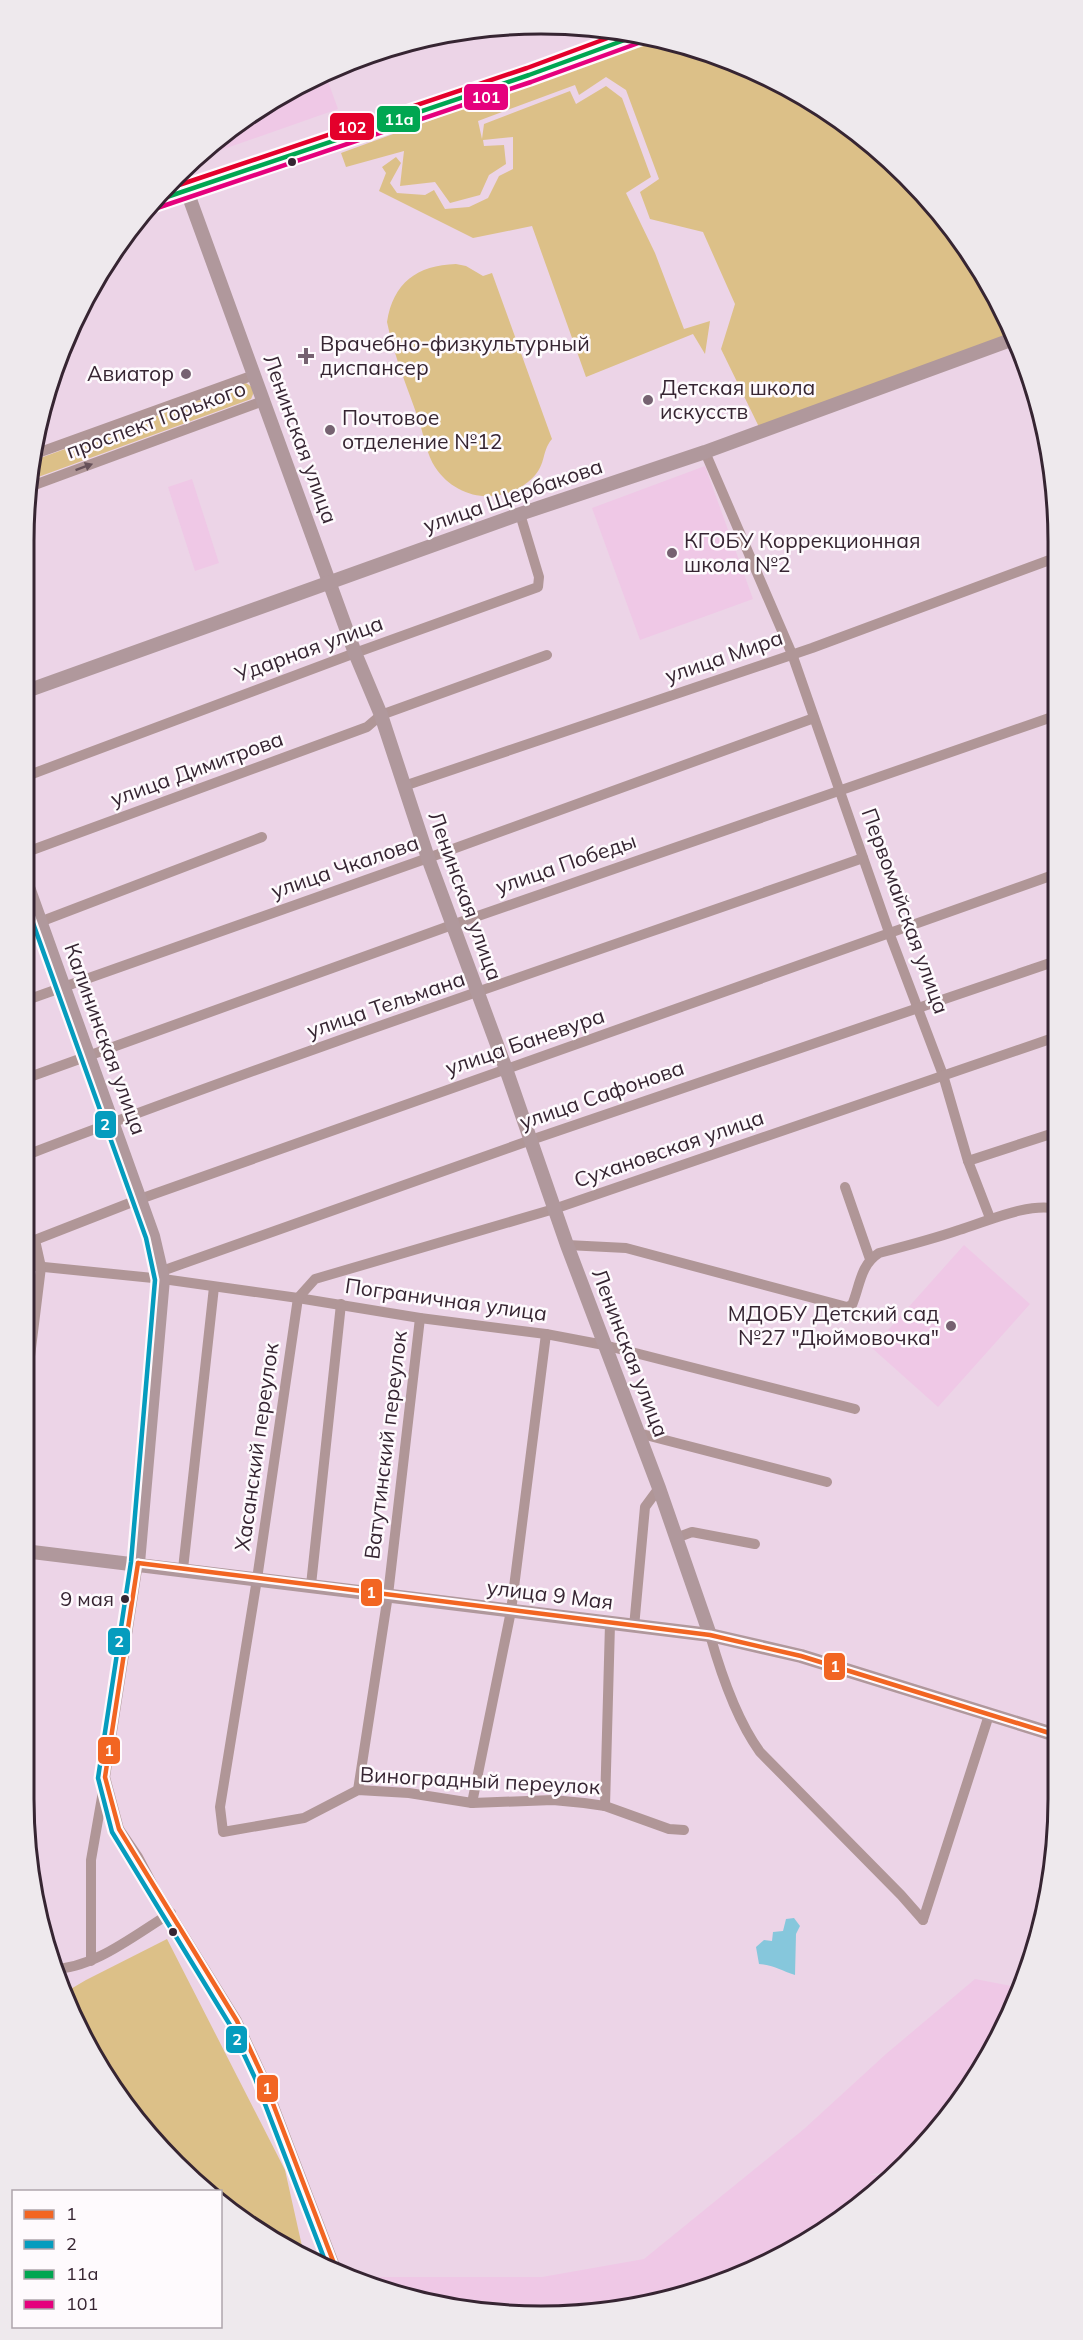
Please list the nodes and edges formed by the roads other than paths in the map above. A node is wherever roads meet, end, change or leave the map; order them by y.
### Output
1 (622, 41) edge
2 (184, 182) edge
3 (186, 189) junction
4 (172, 194) edge
5 (1007, 341) edge
6 (254, 375) junction
7 (264, 401) junction
8 (43, 451) edge
9 (705, 452) junction
10 (38, 485) edge
11 (520, 514) junction
12 (1048, 561) edge
13 (330, 584) junction
14 (355, 653) junction
15 (792, 654) junction
16 (547, 655) dead end
17 (34, 688) edge
18 (381, 715) junction
19 (814, 718) junction
20 (1048, 718) edge
21 (34, 773) edge
22 (404, 786) junction
23 (840, 790) junction
24 (262, 837) dead end
25 (34, 850) edge
26 (428, 858) junction
27 (863, 858) junction
28 (1048, 877) edge
29 (34, 905) edge
30 (40, 922) junction
31 (34, 924) edge
32 (452, 925) junction
33 (890, 934) junction
34 (1048, 964) edge
35 (64, 986) junction
36 (477, 993) junction
37 (34, 997) edge
38 (919, 1008) junction
39 (1048, 1040) edge
40 (88, 1056) junction
41 (506, 1069) junction
42 (34, 1075) edge
43 (943, 1075) junction
44 (114, 1122) junction
45 (1048, 1135) edge
46 (531, 1140) junction
47 (34, 1151) edge
48 (968, 1161) junction
49 (845, 1187) dead end
50 (140, 1199) junction
51 (1048, 1208) edge
52 (554, 1209) junction
53 (990, 1218) junction
54 (567, 1245) junction
55 (870, 1258) junction
56 (34, 1266) edge
57 (41, 1267) junction
58 (162, 1275) junction
59 (214, 1287) junction
60 (298, 1298) junction
61 (341, 1304) junction
62 (420, 1318) junction
63 (34, 1324) edge
64 (546, 1334) junction
65 (604, 1345) junction
66 (855, 1409) dead end
67 (638, 1433) junction
68 (827, 1482) dead end
69 (659, 1488) junction
70 (676, 1538) junction
71 (755, 1544) dead end
72 (34, 1552) edge
73 (138, 1563) junction
74 (183, 1569) junction
75 (257, 1579) junction
76 (310, 1586) junction
77 (388, 1595) junction
78 (511, 1611) junction
79 (610, 1624) junction
80 (634, 1627) junction
81 (710, 1635) junction
82 (989, 1715) junction
83 (1048, 1733) edge
84 (105, 1777) junction
85 (358, 1790) junction
86 (472, 1803) junction
87 (605, 1806) junction
88 (222, 1815) joint
89 (684, 1830) dead end
90 (171, 1913) junction
91 (91, 1961) junction
92 (64, 1968) edge
93 (333, 2260) edge

1 - 3 main road
2 - 3 main road, Ленинская улица
3 - 4 main road
3 - 6 main road, Ленинская улица
5 - 9 main road, улица Щербакова
6 - 7 main road, Ленинская улица
6 - 8 street, проспект Горького
10 -> 7 street, проспект Горького
7 - 13 main road, Ленинская улица
9 - 11 main road, улица Щербакова
9 - 15 street, Первомайская улица
11 - 13 main road, улица Щербакова
11 - 14 street, Ударная улица
12 - 15 street, улица Мира
13 - 14 main road, Ленинская улица
13 - 17 main road, улица Щербакова
14 - 18 main road, Ленинская улица
14 - 21 street, Ударная улица
15 - 19 street, Первомайская улица
15 - 22 street, улица Мира
16 - 18 street, улица Димитрова
18 - 22 main road, Ленинская улица
18 - 25 street, улица Димитрова
19 - 23 street, Первомайская улица
19 - 26 street, улица Чкалова
20 - 23 street, улица Победы
22 - 26 main road, Ленинская улица
23 - 27 street, Первомайская улица
23 - 32 street, улица Победы
24 - 30 street
26 - 32 main road, Ленинская улица
26 - 35 street, улица Чкалова
27 - 33 street, Первомайская улица
27 - 36 street, улица Тельмана
28 - 33 street, улица Баневура
29 - 30 main road, Калининская улица
30 - 31 street
30 - 35 main road, Калининская улица
32 - 36 main road, Ленинская улица
32 - 40 street, улица Победы
33 - 38 street, Первомайская улица
33 - 41 street, улица Баневура
34 - 38 street, улица Сафонова
35 - 37 street, улица Чкалова
35 - 40 main road, Калининская улица
36 - 41 main road, Ленинская улица
36 - 44 street, улица Тельмана
38 - 43 street, Первомайская улица
38 - 46 street, улица Сафонова
39 - 43 street, Сухановская улица
40 - 42 street, улица Победы
40 - 44 main road, Калининская улица
41 - 46 main road, Ленинская улица
41 - 50 street, улица Баневура
43 - 48 street, Первомайская улица
43 - 52 street, Сухановская улица
44 - 47 street, улица Тельмана
44 - 50 main road, Калининская улица
45 - 48 street
46 - 52 main road, Ленинская улица
46 - 58 street, улица Сафонова
48 - 53 street, Первомайская улица
49 - 55 street
50 - 57 street, улица Баневура
50 - 58 main road, Калининская улица
51 - 53 street
52 - 54 main road, Ленинская улица
52 - 60 street, Сухановская улица
53 - 55 street
54 - 55 street
54 - 65 main road, Ленинская улица
56 - 57 street, Пограничная улица
57 - 58 street, Пограничная улица
57 - 63 street
58 - 59 street, Пограничная улица
58 - 73 main road, Калининская улица
59 - 60 street, Пограничная улица
59 - 74 street
60 - 61 street, Пограничная улица
60 - 75 street, Хасанский переулок
61 - 62 street, Пограничная улица
61 - 76 street
62 - 64 street, Пограничная улица
62 - 77 street, Ватутинский переулок
64 - 65 street, Пограничная улица
64 - 78 street
65 - 66 street, Пограничная улица
65 - 67 main road, Ленинская улица
67 - 68 street
67 - 69 main road, Ленинская улица
69 - 70 main road, Ленинская улица
69 - 80 street
70 - 71 street
70 - 81 main road, Ленинская улица
72 - 73 main road, улица 9 Мая
73 - 74 main road, улица 9 Мая
73 - 84 street, Калининская улица
74 - 75 main road, улица 9 Мая
75 - 76 main road, улица 9 Мая
75 - 88 street, Хасанский переулок
76 - 77 main road, улица 9 Мая
77 - 78 main road, улица 9 Мая
77 - 85 street, Ватутинский переулок
78 - 79 main road, улица 9 Мая
78 - 86 street
79 - 80 main road, улица 9 Мая
79 - 87 street
80 - 81 main road, улица 9 Мая
81 - 82 main road, улица 9 Мая
81 - 82 street
82 - 83 main road, улица 9 Мая
84 - 90 street, Калининская улица
84 - 91 street
85 - 86 street, Виноградный переулок
85 - 88 street, Виноградный переулок
86 - 87 street, Виноградный переулок
87 - 89 street, Виноградный переулок
90 - 91 street
90 - 93 street, Калининская улица
91 - 92 street

